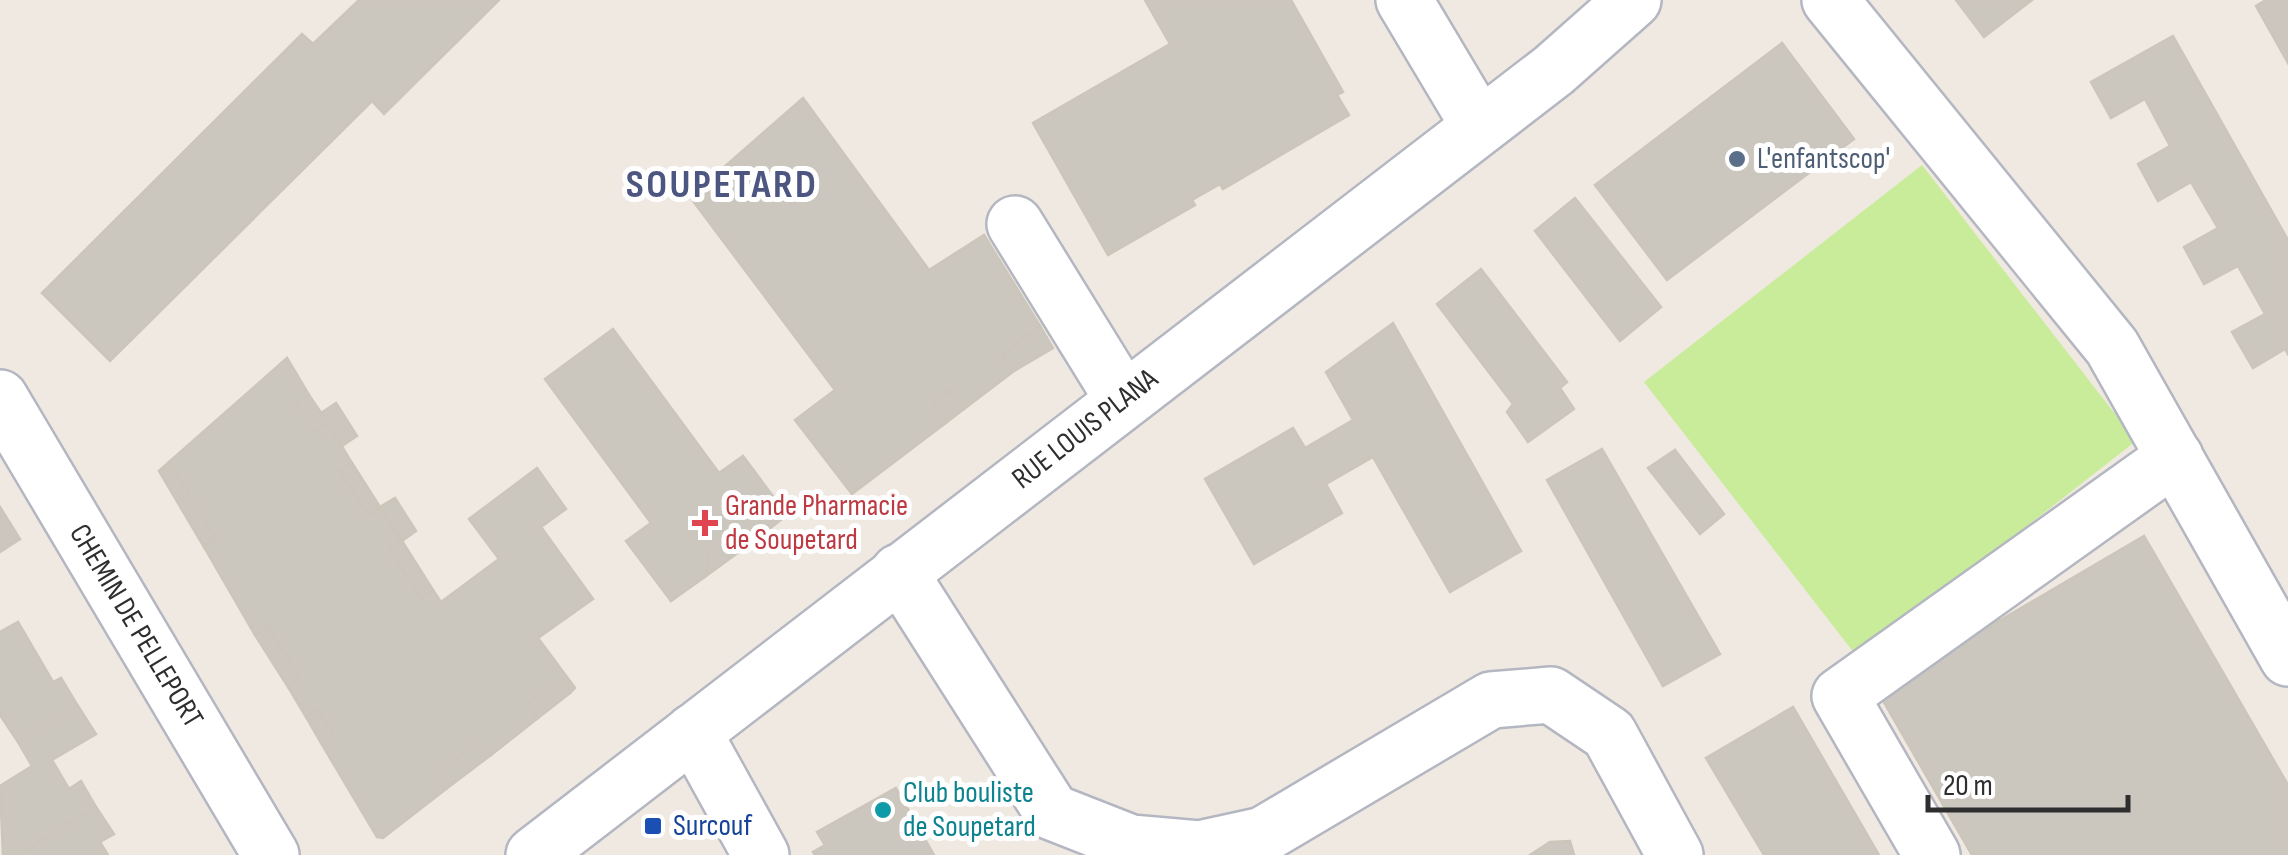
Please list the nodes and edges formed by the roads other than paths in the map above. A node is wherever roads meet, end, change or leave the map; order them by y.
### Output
1 (1404, 0) edge
2 (1633, 0) edge
3 (1830, 0) edge
4 (1478, 124) junction
5 (1014, 224) dead end
6 (0, 398) edge
7 (1123, 399) junction
8 (2175, 458) junction
9 (899, 572) junction
10 (2288, 658) edge
11 (693, 732) junction
12 (271, 855) edge
13 (534, 855) edge
14 (761, 855) edge
15 (1675, 855) edge
16 (1932, 855) edge

1 - 4 street
2 - 4 street, RUE LOUIS PLANA
3 - 8 street
4 - 7 street, RUE LOUIS PLANA
5 - 7 street
6 - 12 street, CHEMIN DE PELLEPORT
7 - 9 street, RUE LOUIS PLANA
8 - 10 street
8 - 16 street
9 - 11 street, RUE LOUIS PLANA
9 - 15 street
11 - 13 street, RUE LOUIS PLANA
11 - 14 street

